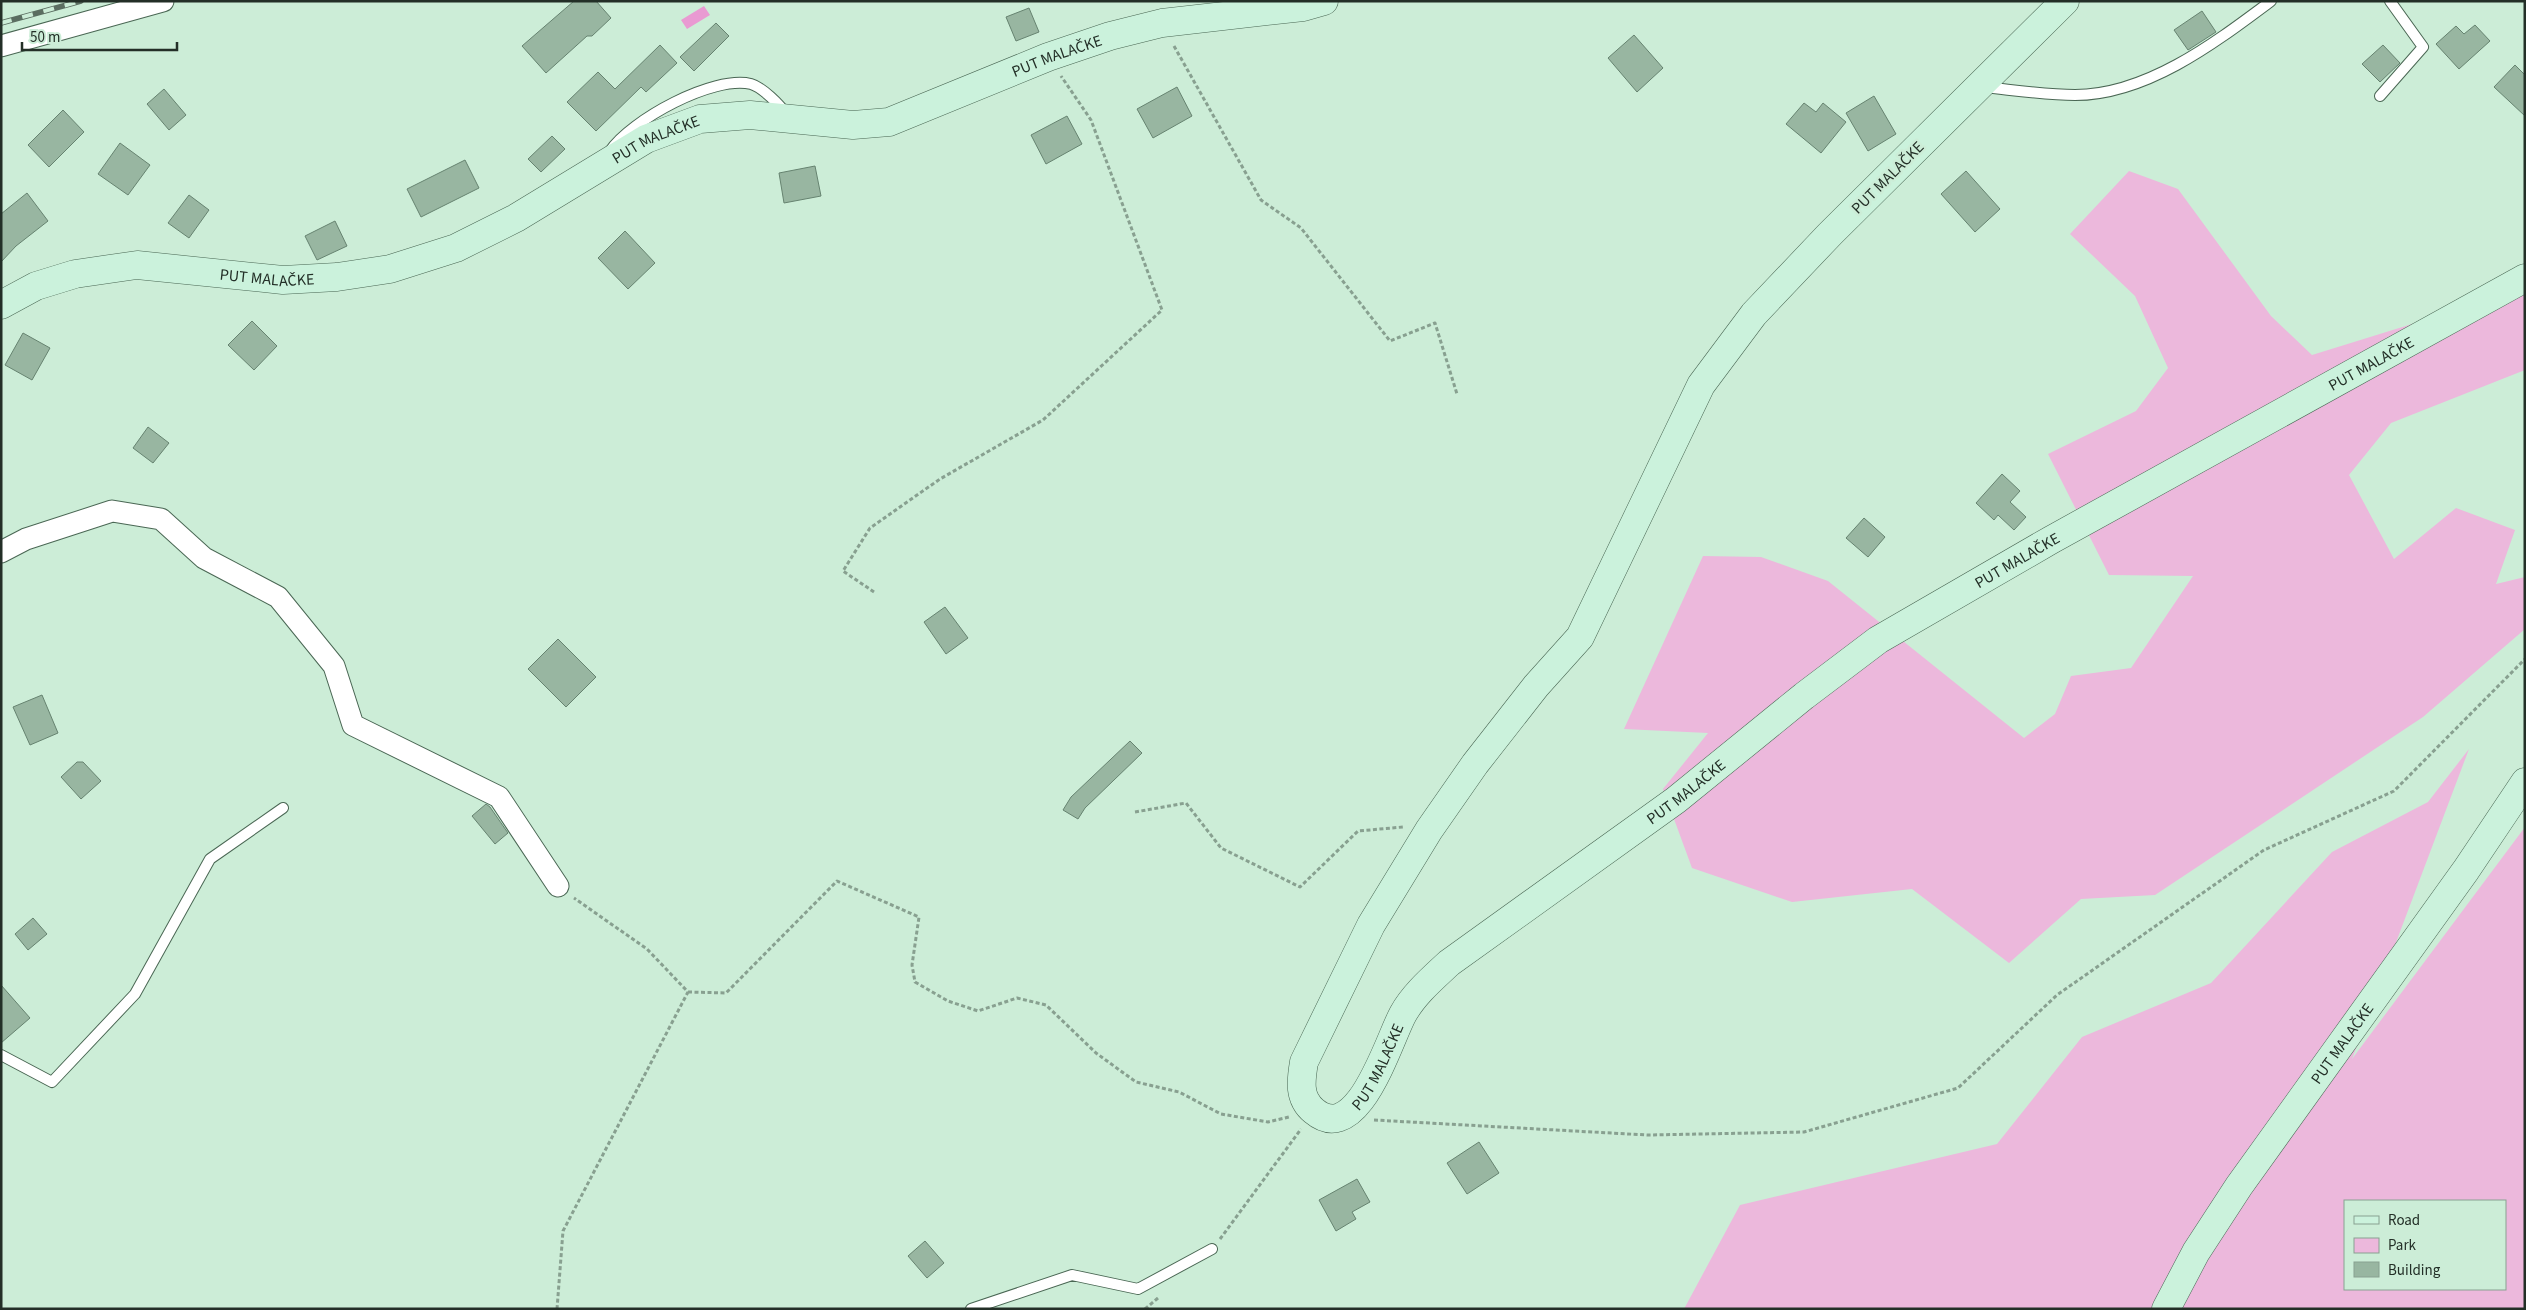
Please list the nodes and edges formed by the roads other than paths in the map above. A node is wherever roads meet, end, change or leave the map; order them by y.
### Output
1 (162, 1) edge
2 (1324, 1) edge
3 (2065, 1) edge
4 (2272, 1) edge
5 (2390, 1) edge
6 (1, 46) edge
7 (1978, 87) junction
8 (2380, 96) dead end
9 (2525, 278) edge
10 (1, 305) edge
11 (1, 552) edge
12 (2525, 782) edge
13 (283, 808) dead end
14 (558, 886) road end
15 (1, 1055) edge
16 (1212, 1249) road end
17 (971, 1309) edge
18 (2166, 1309) edge

1 - 6 street
2 - 10 main road, PUT MALAČKE
3 - 7 main road, PUT MALAČKE
4 - 7 lane
5 - 8 lane
7 - 9 main road, PUT MALAČKE
11 - 14 street
12 - 18 main road, PUT MALAČKE
13 - 15 lane
16 - 17 lane

